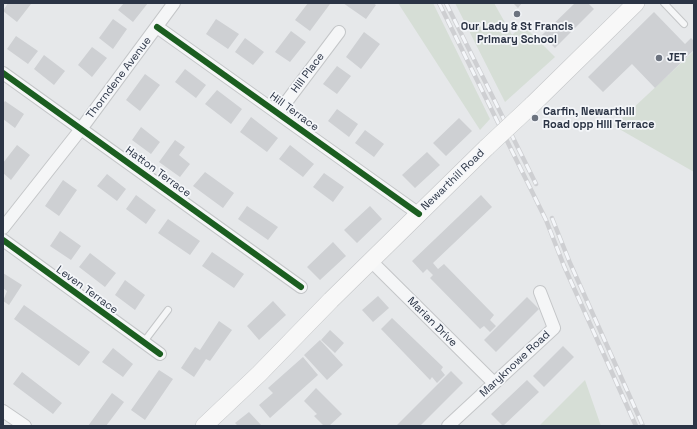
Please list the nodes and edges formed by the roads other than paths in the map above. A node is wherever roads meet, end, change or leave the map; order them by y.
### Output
1 (174, 3) edge
2 (636, 3) edge
3 (664, 3) edge
4 (684, 24) dead end
5 (157, 27) junction
6 (339, 32) dead end
7 (3, 73) edge
8 (278, 113) junction
9 (81, 129) junction
10 (418, 214) junction
11 (3, 228) edge
12 (3, 240) edge
13 (371, 261) junction
14 (301, 287) dead end
15 (540, 292) dead end
16 (168, 310) dead end
17 (143, 343) junction
18 (160, 354) dead end
19 (494, 383) junction
20 (3, 411) edge
21 (25, 426) edge
22 (204, 426) edge
23 (448, 426) edge

1 - 5 street, Thorndene Avenue
2 - 10 main road, Newarthill Road, bridge
3 - 4 lane
5 - 8 street, Hill Terrace
5 - 9 street, Thorndene Avenue
6 - 8 street, Hill Place
7 - 9 street, Hatton Terrace
8 - 10 street, Hill Terrace
9 - 11 street, Thorndene Avenue
9 - 14 street, Hatton Terrace
10 - 13 main road, Newarthill Road
12 - 17 street, Leven Terrace
13 - 19 street, Marian Drive
13 - 22 main road, Newarthill Road
15 - 19 street, Maryknowe Road
16 - 17 lane
17 - 18 street, Leven Terrace
19 - 23 street, Maryknowe Road
20 - 21 street

